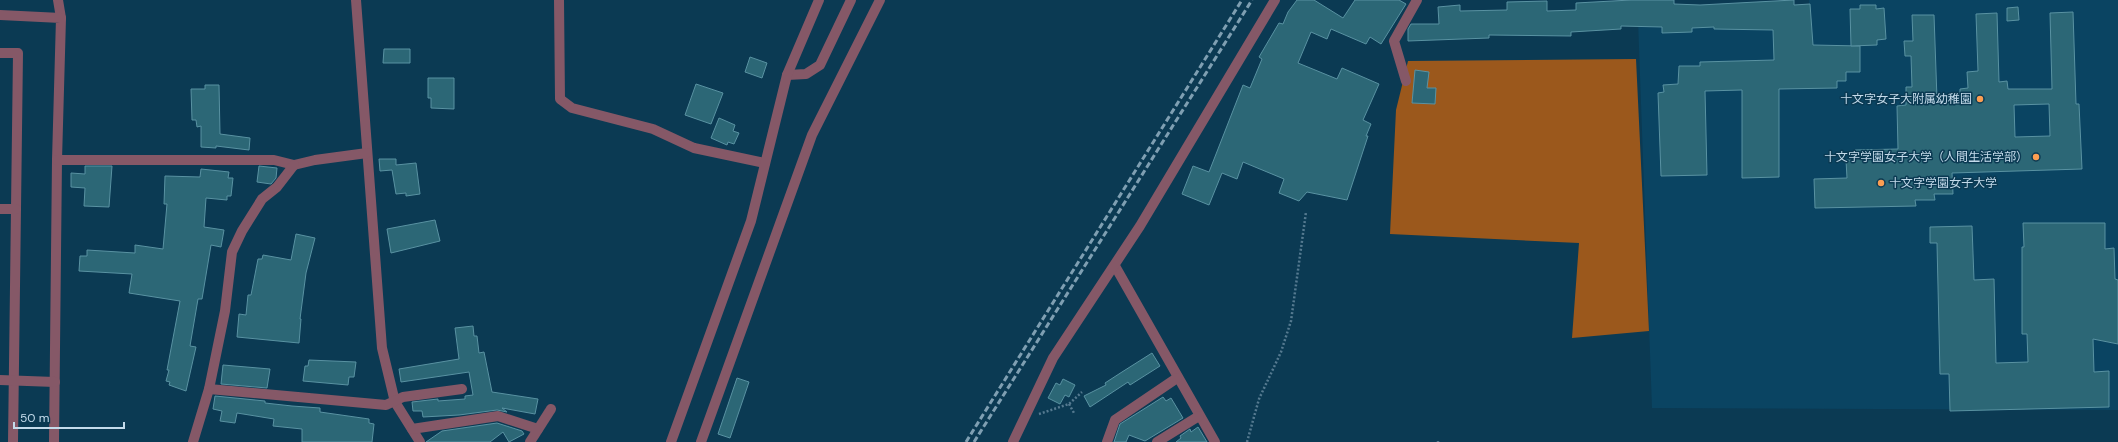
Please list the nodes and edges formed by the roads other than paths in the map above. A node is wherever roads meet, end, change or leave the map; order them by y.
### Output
1 (58, 0) edge
2 (356, 0) edge
3 (559, 0) edge
4 (819, 0) edge
5 (851, 0) edge
6 (880, 0) edge
7 (1275, 0) edge
8 (1417, 0) edge
9 (0, 15) edge
10 (61, 18) junction
11 (0, 53) edge
12 (787, 74) junction
13 (1406, 81) dead end
14 (367, 153) junction
15 (57, 160) junction
16 (765, 163) junction
17 (294, 166) junction
18 (0, 209) edge
19 (16, 209) junction
20 (1115, 266) junction
21 (1177, 378) junction
22 (0, 380) edge
23 (14, 380) junction
24 (55, 382) junction
25 (209, 389) junction
26 (462, 389) dead end
27 (395, 402) junction
28 (551, 409) dead end
29 (1199, 416) junction
30 (412, 429) junction
31 (538, 429) junction
32 (13, 442) edge
33 (54, 442) edge
34 (193, 442) edge
35 (420, 442) edge
36 (530, 442) edge
37 (671, 442) edge
38 (700, 442) edge
39 (1013, 442) edge
40 (1107, 442) edge
41 (1157, 442) edge
42 (1215, 442) edge

1 - 10 street
2 - 14 street
3 - 16 street
4 - 12 street
5 - 12 street
6 - 38 street
7 - 20 street
8 - 13 street
9 - 10 street
10 - 15 street
11 - 19 street
12 - 16 street
14 - 17 street
14 - 27 street
15 - 17 street
15 - 24 street
16 - 37 street
17 - 25 street
18 - 19 street
19 - 23 street
20 - 21 street
20 - 39 street
21 - 29 street
21 - 40 street
22 - 23 street
23 - 24 street
23 - 32 street
24 - 33 street
25 - 27 street
25 - 34 street
26 - 27 street
27 - 30 street
28 - 31 street
29 - 41 street
29 - 42 street
30 - 31 street
30 - 35 street
31 - 36 street

